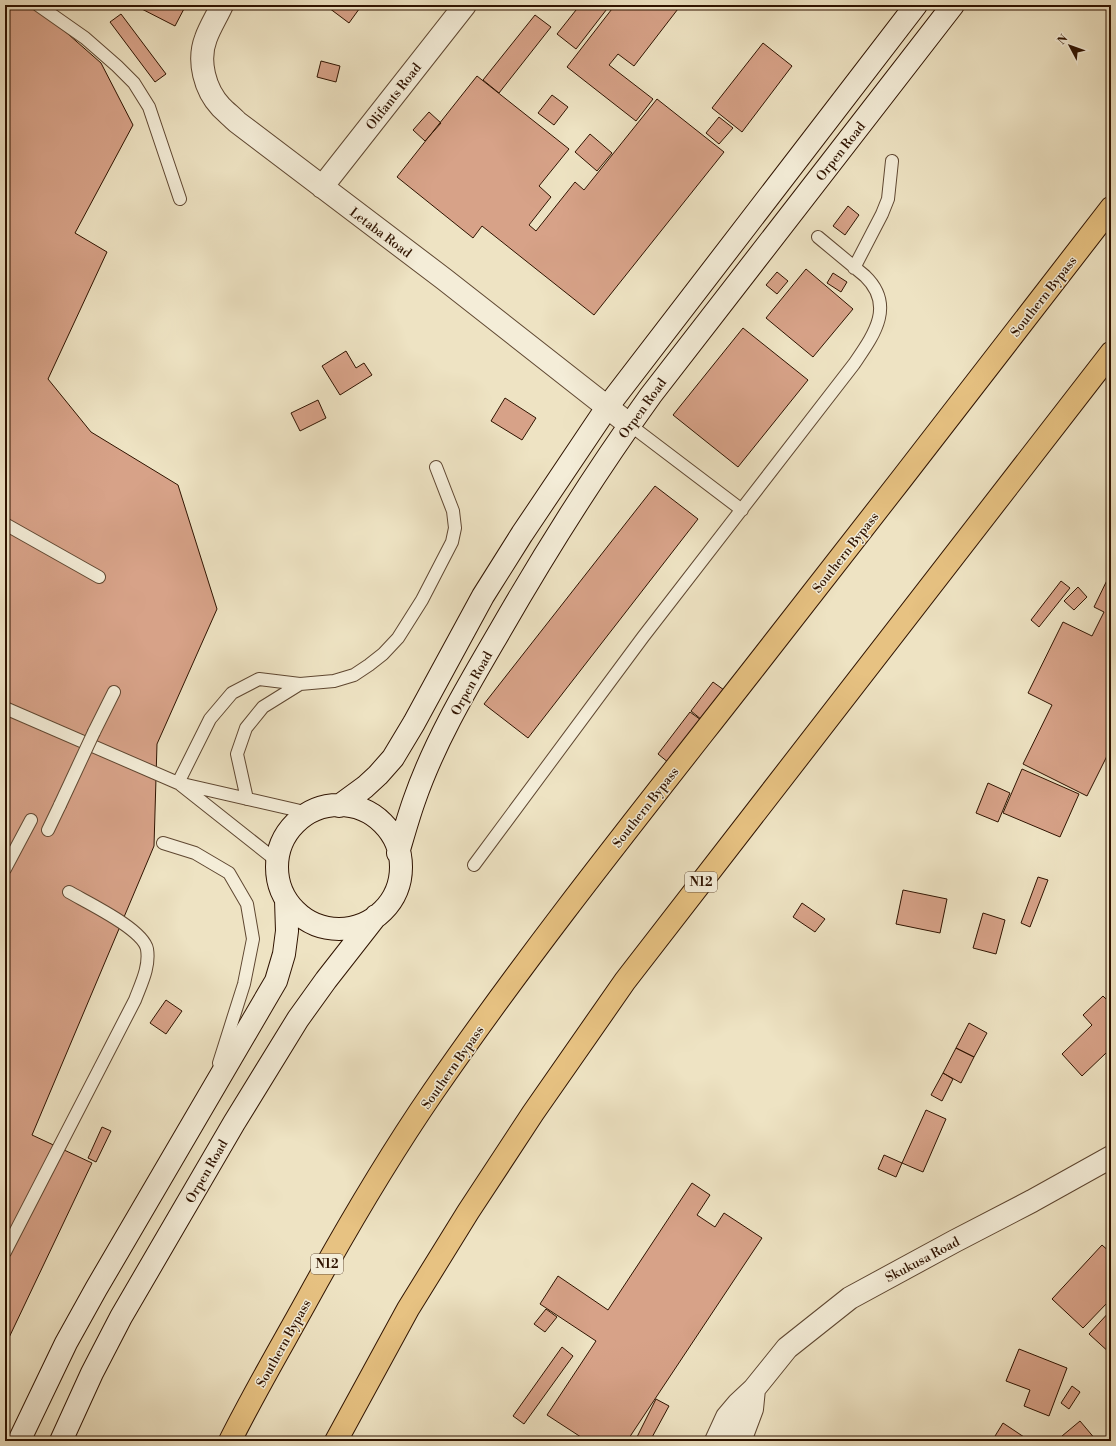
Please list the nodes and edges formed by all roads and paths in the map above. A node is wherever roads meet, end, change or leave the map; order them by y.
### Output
1 (38, 5) edge
2 (222, 5) edge
3 (465, 5) edge
4 (916, 5) edge
5 (953, 5) edge
6 (892, 161) dead end
7 (322, 187) junction
8 (180, 199) dead end
9 (1111, 208) edge
10 (818, 237) dead end
11 (854, 268) junction
12 (1111, 353) edge
13 (608, 406) junction
14 (630, 425) junction
15 (436, 466) dead end
16 (742, 510) junction
17 (5, 524) edge
18 (99, 576) dead end
19 (300, 684) junction
20 (114, 692) dead end
21 (5, 708) edge
22 (178, 784) junction
23 (247, 799) junction
24 (339, 806) junction
25 (309, 813) junction
26 (30, 820) dead end
27 (48, 830) dead end
28 (163, 843) dead end
29 (398, 853) junction
30 (277, 861) junction
31 (474, 865) dead end
32 (5, 869) edge
33 (68, 892) dead end
34 (286, 900) junction
35 (376, 916) junction
36 (208, 1099) junction
37 (1111, 1157) edge
38 (5, 1252) edge
39 (754, 1389) junction
40 (20, 1441) edge
41 (61, 1441) edge
42 (230, 1441) edge
43 (336, 1441) edge
44 (716, 1441) edge
45 (740, 1441) edge

1 - 8 lane
2 - 7 street, Letaba Road
3 - 7 street, Olifants Road
4 - 13 street, Orpen Road
5 - 14 street, Orpen Road
6 - 11 lane
7 - 13 street, Letaba Road
9 - 42 highway, Southern Bypass / N12
10 - 11 lane
11 - 16 lane
12 - 43 highway, N12
13 - 14 street, Letaba Road
13 - 24 street, Orpen Road
14 - 16 lane
14 - 29 street, Orpen Road
15 - 19 lane
16 - 31 lane
17 - 18 lane
19 - 22 lane
19 - 23 lane
20 - 27 lane, bridge
21 - 22 lane
22 - 23 lane
22 - 30 lane
23 - 25 lane
24 - 25 street
24 - 29 street
25 - 30 street
26 - 32 lane
28 - 36 lane
29 - 35 street
30 - 34 street
33 - 38 lane
34 - 35 street
34 - 36 street
35 - 41 street, Orpen Road
36 - 40 street
37 - 39 street, Skukusa Road
39 - 44 street, Skukusa Road
39 - 45 street

